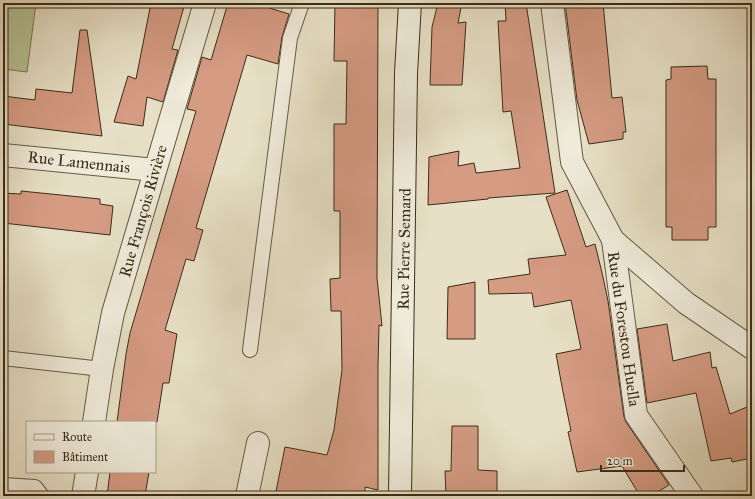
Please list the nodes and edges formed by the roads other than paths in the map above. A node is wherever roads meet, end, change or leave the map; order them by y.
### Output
1 (205, 3) edge
2 (302, 3) edge
3 (410, 3) edge
4 (552, 3) edge
5 (3, 154) edge
6 (155, 170) junction
7 (612, 240) junction
8 (752, 348) edge
9 (250, 350) dead end
10 (3, 358) edge
11 (102, 369) junction
12 (94, 421) edge
13 (258, 443) dead end
14 (87, 473) edge
15 (3, 485) edge
16 (42, 496) edge
17 (83, 496) edge
18 (247, 496) edge
19 (400, 496) edge
20 (692, 496) edge

1 - 6 street, Rue François Rivière
2 - 9 lane
3 - 19 street, Rue Pierre Semard
4 - 7 street, Rue du Forestou Huella
5 - 6 street, Rue Lamennais
6 - 11 street, Rue François Rivière
7 - 8 street, Rue du Forestou Huella
7 - 20 street, Rue du Forestou Huella
10 - 11 lane
11 - 12 street, Rue François Rivière
13 - 18 street
14 - 17 street
15 - 16 lane

